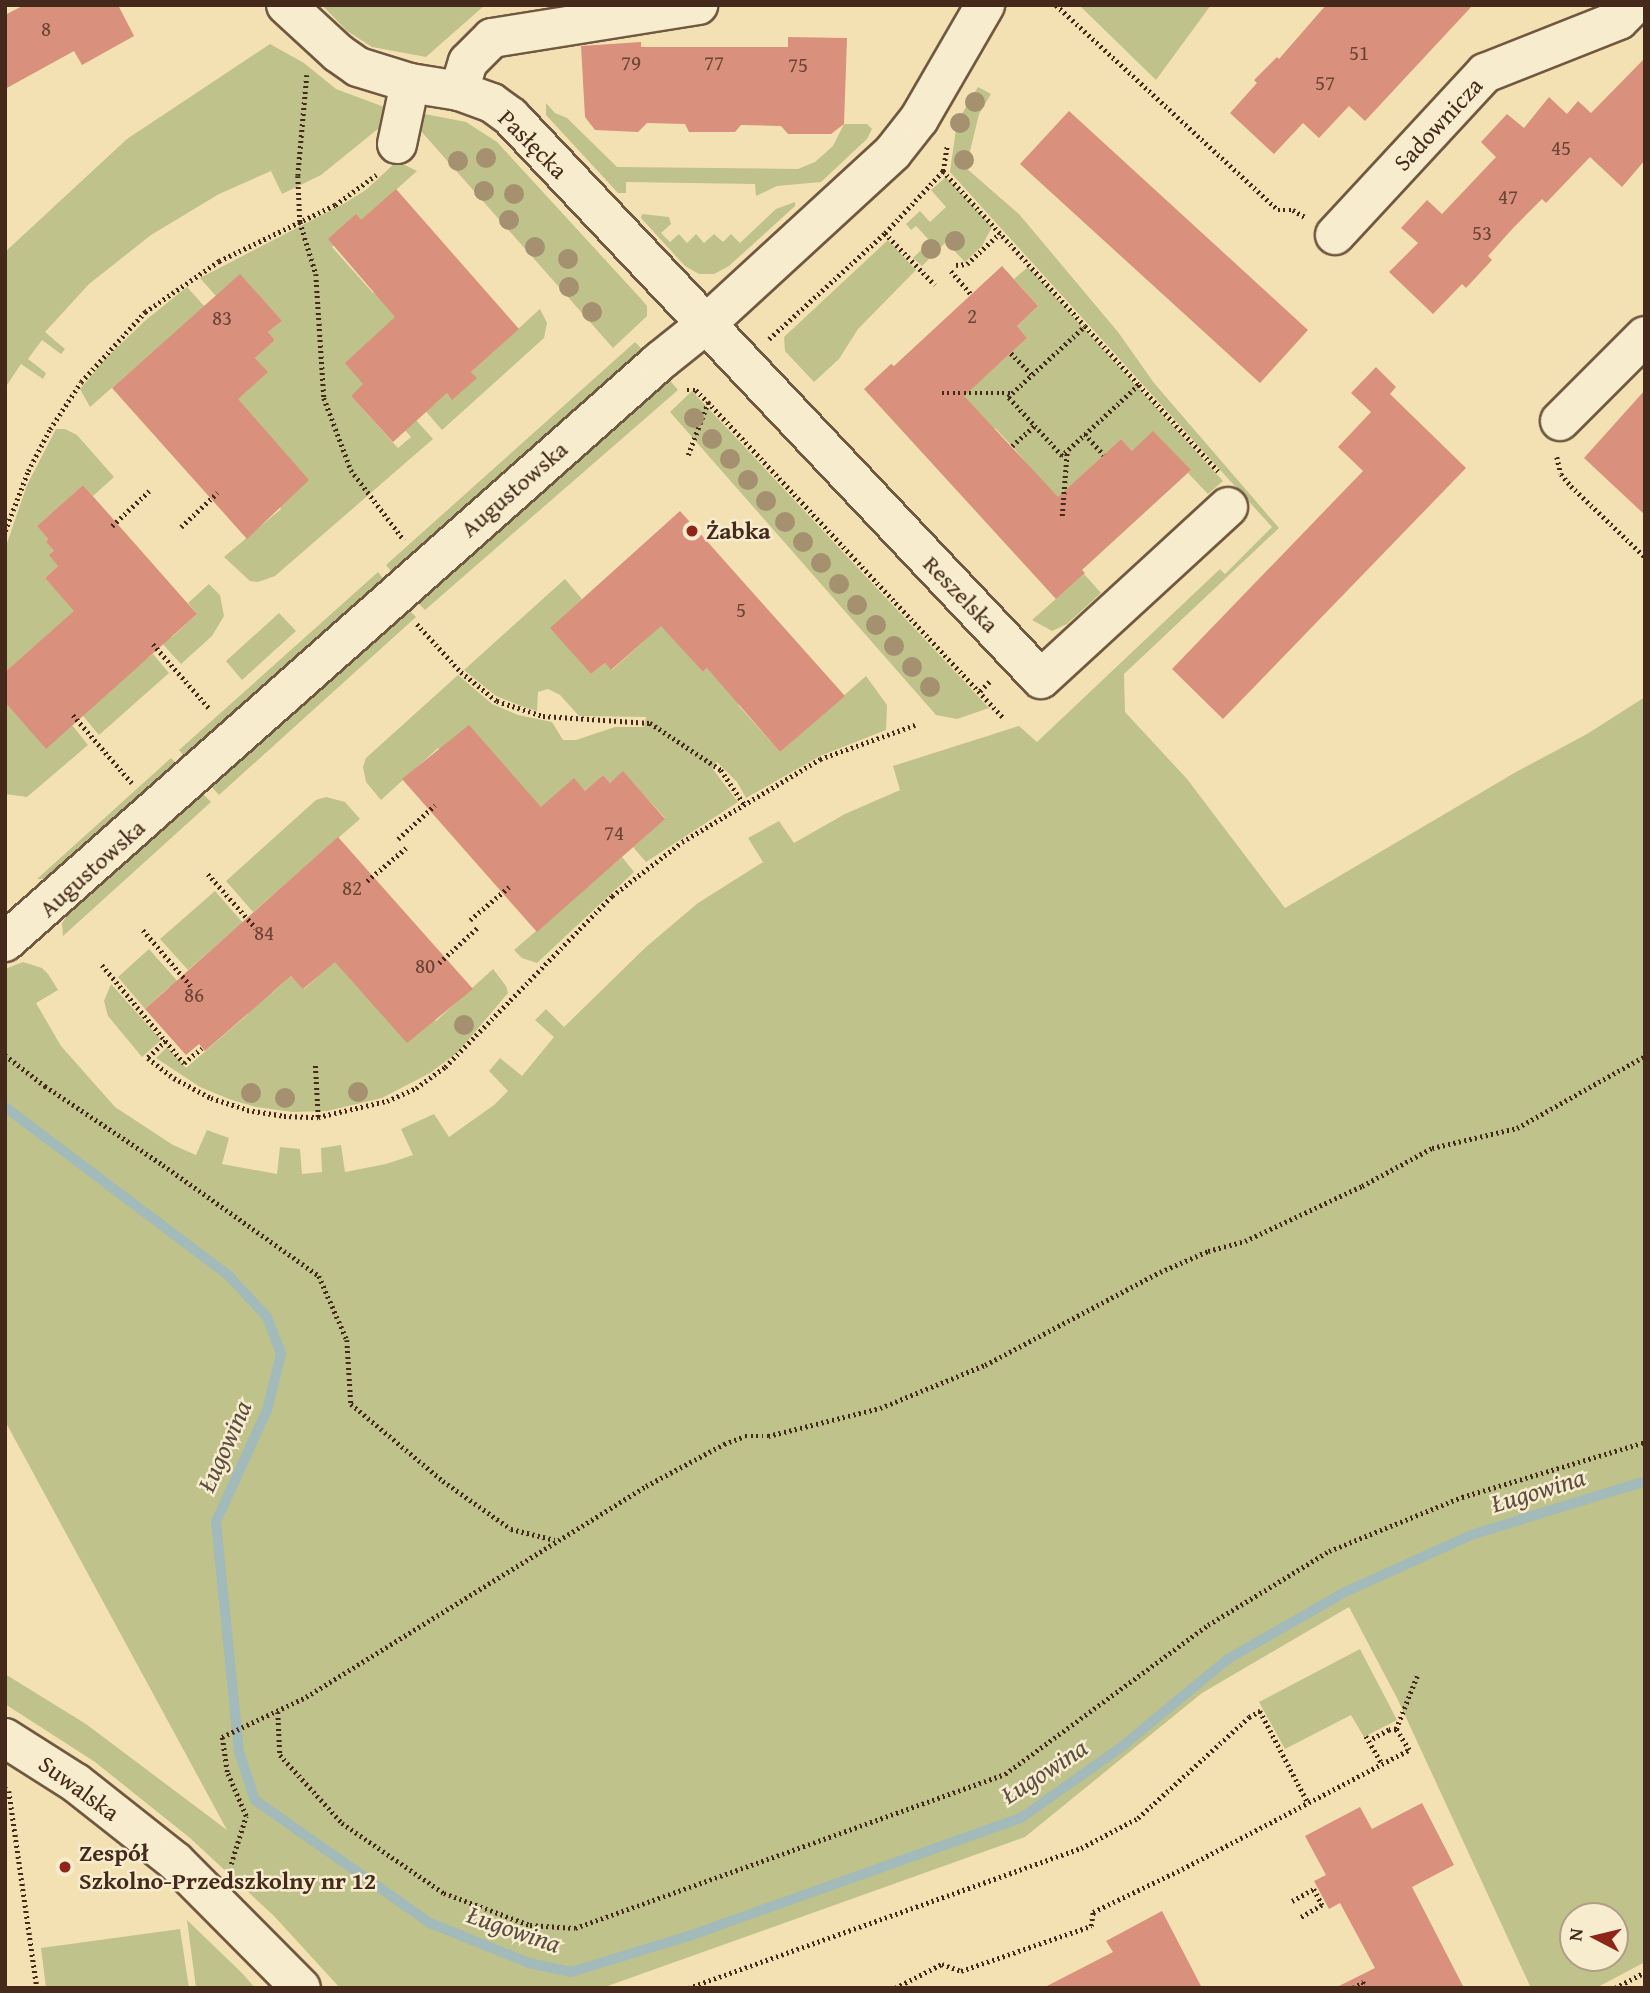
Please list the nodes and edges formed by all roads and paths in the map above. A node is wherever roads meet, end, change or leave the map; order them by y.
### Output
1 (286, 5) edge
2 (698, 5) edge
3 (985, 5) edge
4 (1056, 5) edge
5 (1634, 5) edge
6 (307, 72) dead end
7 (410, 83) junction
8 (458, 91) junction
9 (391, 156) joint
10 (1278, 210) dead end
11 (300, 222) junction
12 (885, 233) junction
13 (1000, 233) junction
14 (1335, 235) dead end
15 (956, 265) dead end
16 (951, 271) dead end
17 (935, 285) dead end
18 (971, 294) dead end
19 (705, 325) junction
20 (1085, 326) junction
21 (1645, 336) edge
22 (776, 350) dead end
23 (1011, 353) dead end
24 (1032, 376) junction
25 (1139, 385) junction
26 (685, 391) dead end
27 (1013, 393) junction
28 (942, 394) dead end
29 (708, 402) junction
30 (1560, 421) joint
31 (1034, 426) junction
32 (1085, 434) junction
33 (1012, 446) dead end
34 (1067, 452) junction
35 (1104, 454) dead end
36 (688, 455) dead end
37 (1224, 490) joint
38 (149, 491) dead end
39 (217, 493) dead end
40 (1062, 516) dead end
41 (112, 526) dead end
42 (181, 527) dead end
43 (5, 531) edge
44 (405, 541) dead end
45 (1645, 557) edge
46 (417, 625) dead end
47 (153, 644) dead end
48 (213, 712) dead end
49 (73, 715) dead end
50 (1003, 717) dead end
51 (915, 725) dead end
52 (132, 784) dead end
53 (744, 804) junction
54 (435, 805) dead end
55 (398, 839) dead end
56 (406, 848) dead end
57 (208, 874) dead end
58 (367, 881) dead end
59 (509, 887) dead end
60 (470, 920) dead end
61 (256, 928) dead end
62 (477, 928) dead end
63 (143, 930) dead end
64 (5, 942) edge
65 (439, 963) dead end
66 (102, 965) dead end
67 (191, 986) dead end
68 (166, 1041) junction
69 (202, 1048) dead end
70 (5, 1055) edge
71 (1645, 1056) edge
72 (315, 1063) dead end
73 (318, 1117) junction
74 (1645, 1442) edge
75 (556, 1540) junction
76 (1417, 1676) dead end
77 (278, 1712) junction
78 (1396, 1729) junction
79 (1366, 1736) dead end
80 (5, 1738) edge
81 (1370, 1740) junction
82 (1382, 1764) junction
83 (5, 1788) edge
84 (1308, 1803) junction
85 (209, 1894) junction
86 (1292, 1902) dead end
87 (1300, 1918) dead end
88 (1645, 1972) edge
89 (37, 1988) edge
90 (301, 1988) edge
91 (688, 1988) edge
92 (895, 1988) edge
93 (1353, 1988) edge
94 (1366, 1988) edge
95 (1615, 1988) edge

1 - 7 street, Pasłęcka
2 - 8 street
3 - 19 street, Augustowska
4 - 10 path
5 - 14 street, Sadownicza
6 - 11 path
7 - 8 street, Pasłęcka
7 - 9 street
8 - 19 street, Pasłęcka
9 - 11 path
11 - 43 path
11 - 44 path
12 - 13 path
12 - 17 path
12 - 22 path
13 - 15 path
13 - 20 path
16 - 18 path
19 - 37 street, Reszelska
19 - 64 street, Augustowska
20 - 24 path
20 - 25 path
21 - 30 street
23 - 24 path
24 - 27 path
25 - 32 path
25 - 37 path
26 - 29 path
27 - 28 path
27 - 31 path
29 - 36 path
29 - 50 path
30 - 45 path
31 - 33 path
31 - 34 path
32 - 34 path
32 - 35 path
34 - 40 path
38 - 41 path
39 - 42 path
46 - 53 path
47 - 48 path
49 - 52 path
51 - 53 path
53 - 73 path
54 - 55 path
56 - 58 path
57 - 61 path
59 - 60 path
62 - 65 path
63 - 67 path
66 - 68 path
68 - 69 path
68 - 73 path
70 - 75 path
71 - 75 path
72 - 73 path
74 - 77 path
75 - 77 path
76 - 78 path
77 - 85 path
78 - 81 path
78 - 82 path
79 - 81 path
80 - 85 street, Suwalska
81 - 82 path
82 - 84 path
83 - 89 path
84 - 91 path
84 - 92 path
85 - 90 street, Suwalska
86 - 87 path
88 - 95 path
93 - 94 path

